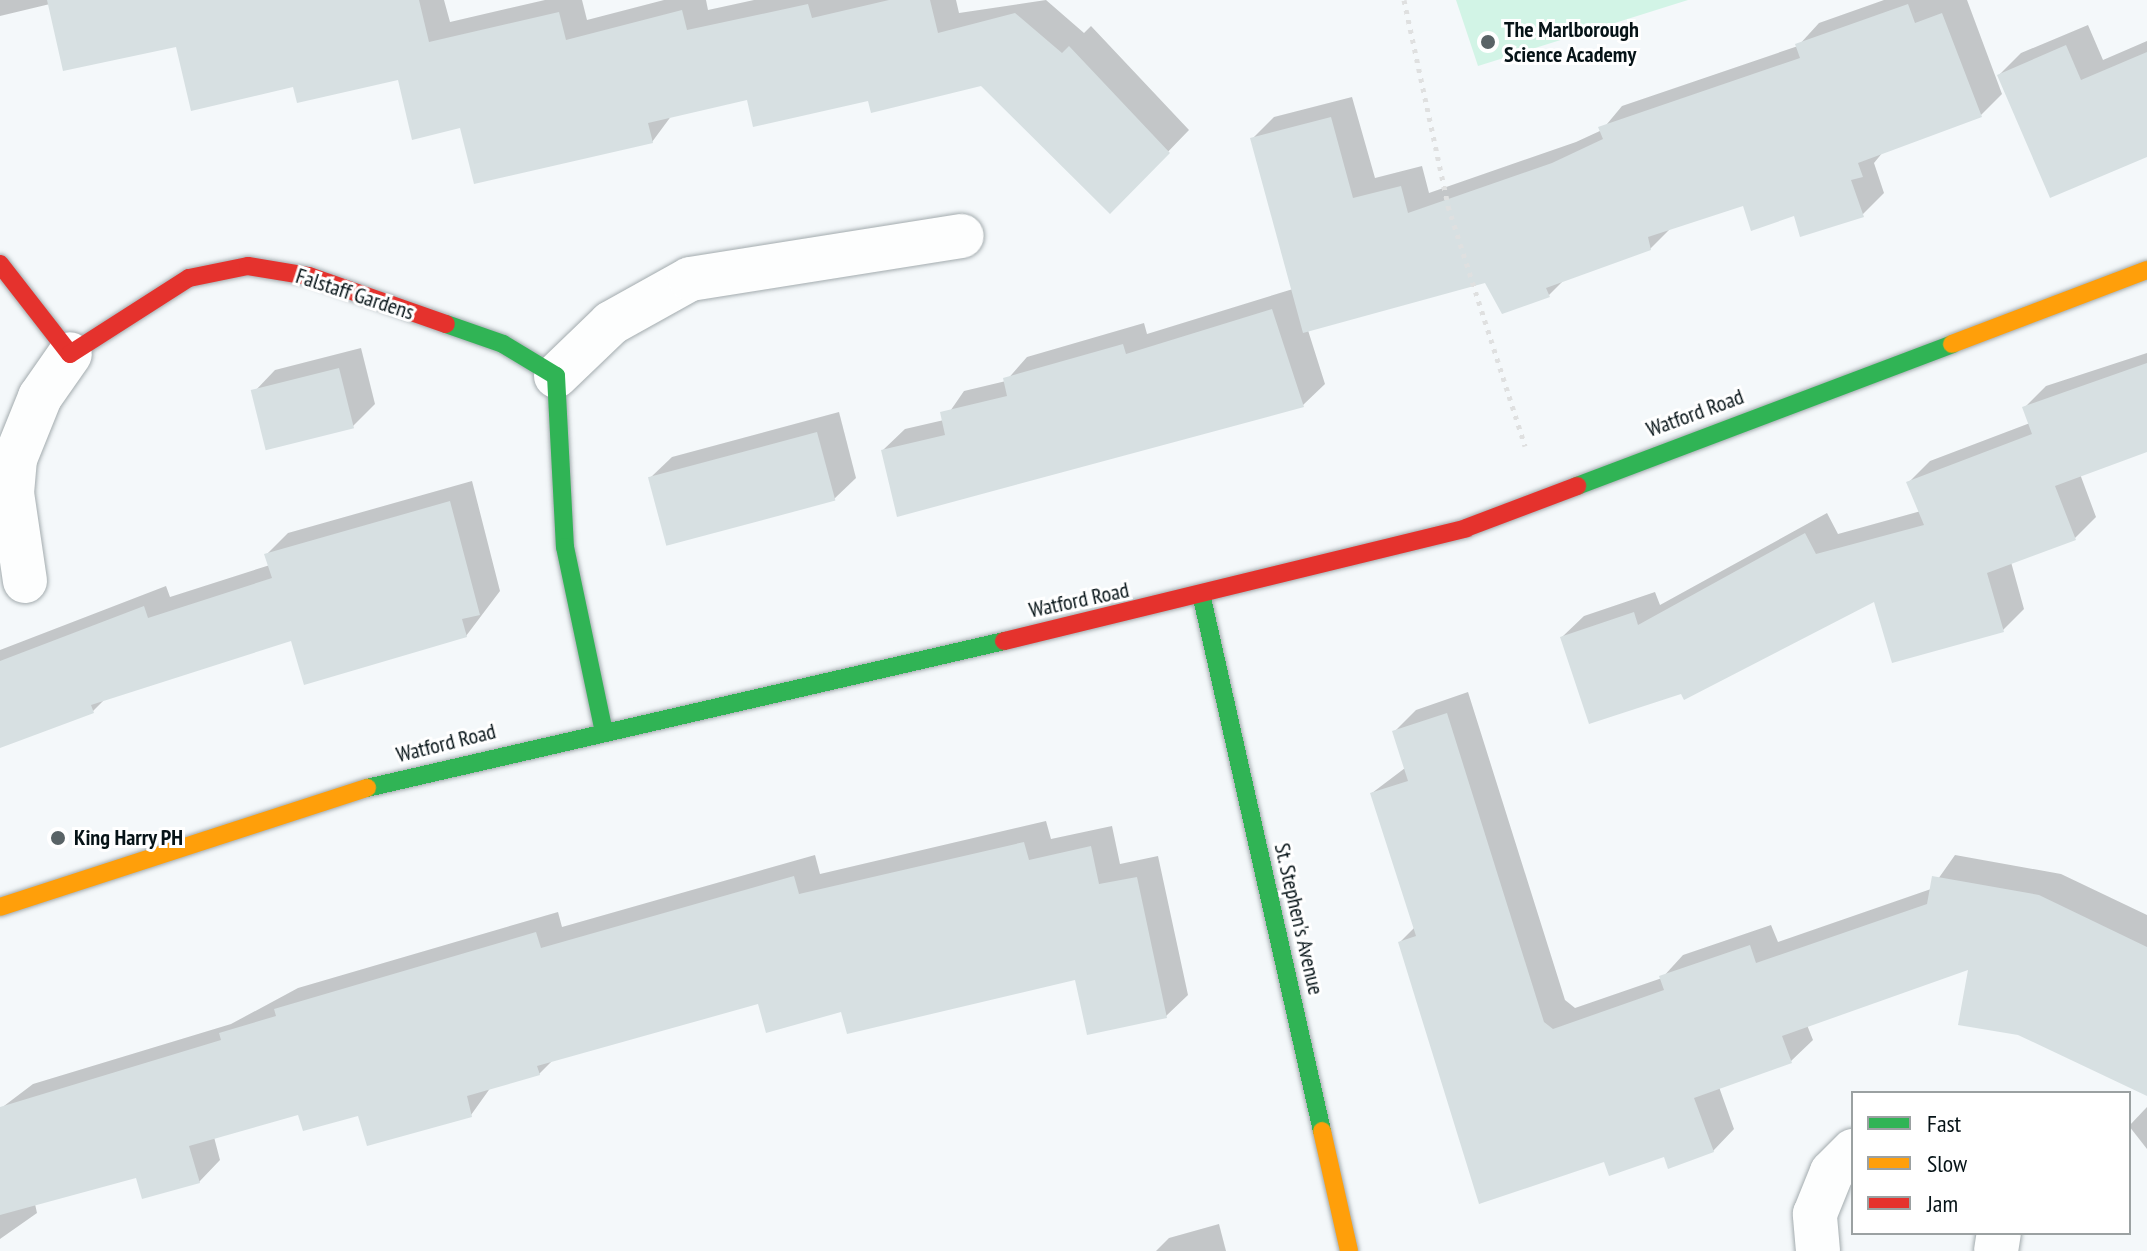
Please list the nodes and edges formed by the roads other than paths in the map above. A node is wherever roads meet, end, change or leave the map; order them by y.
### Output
1 (962, 236) dead end
2 (0, 264) edge
3 (2147, 270) edge
4 (70, 354) junction
5 (556, 376) junction
6 (6, 493) edge
7 (25, 581) dead end
8 (1202, 598) junction
9 (603, 728) junction
10 (0, 907) edge
11 (1851, 1153) edge
12 (1810, 1249) edge
13 (1349, 1251) edge

1 - 5 street
2 - 4 main road
3 - 8 main road, Watford Road
4 - 5 main road, Falstaff Gardens
4 - 6 street, Falstaff Gardens
5 - 9 main road
6 - 7 street, Falstaff Gardens
8 - 9 main road, Watford Road
8 - 13 main road, St. Stephen's Avenue
9 - 10 main road, Watford Road
11 - 12 street

